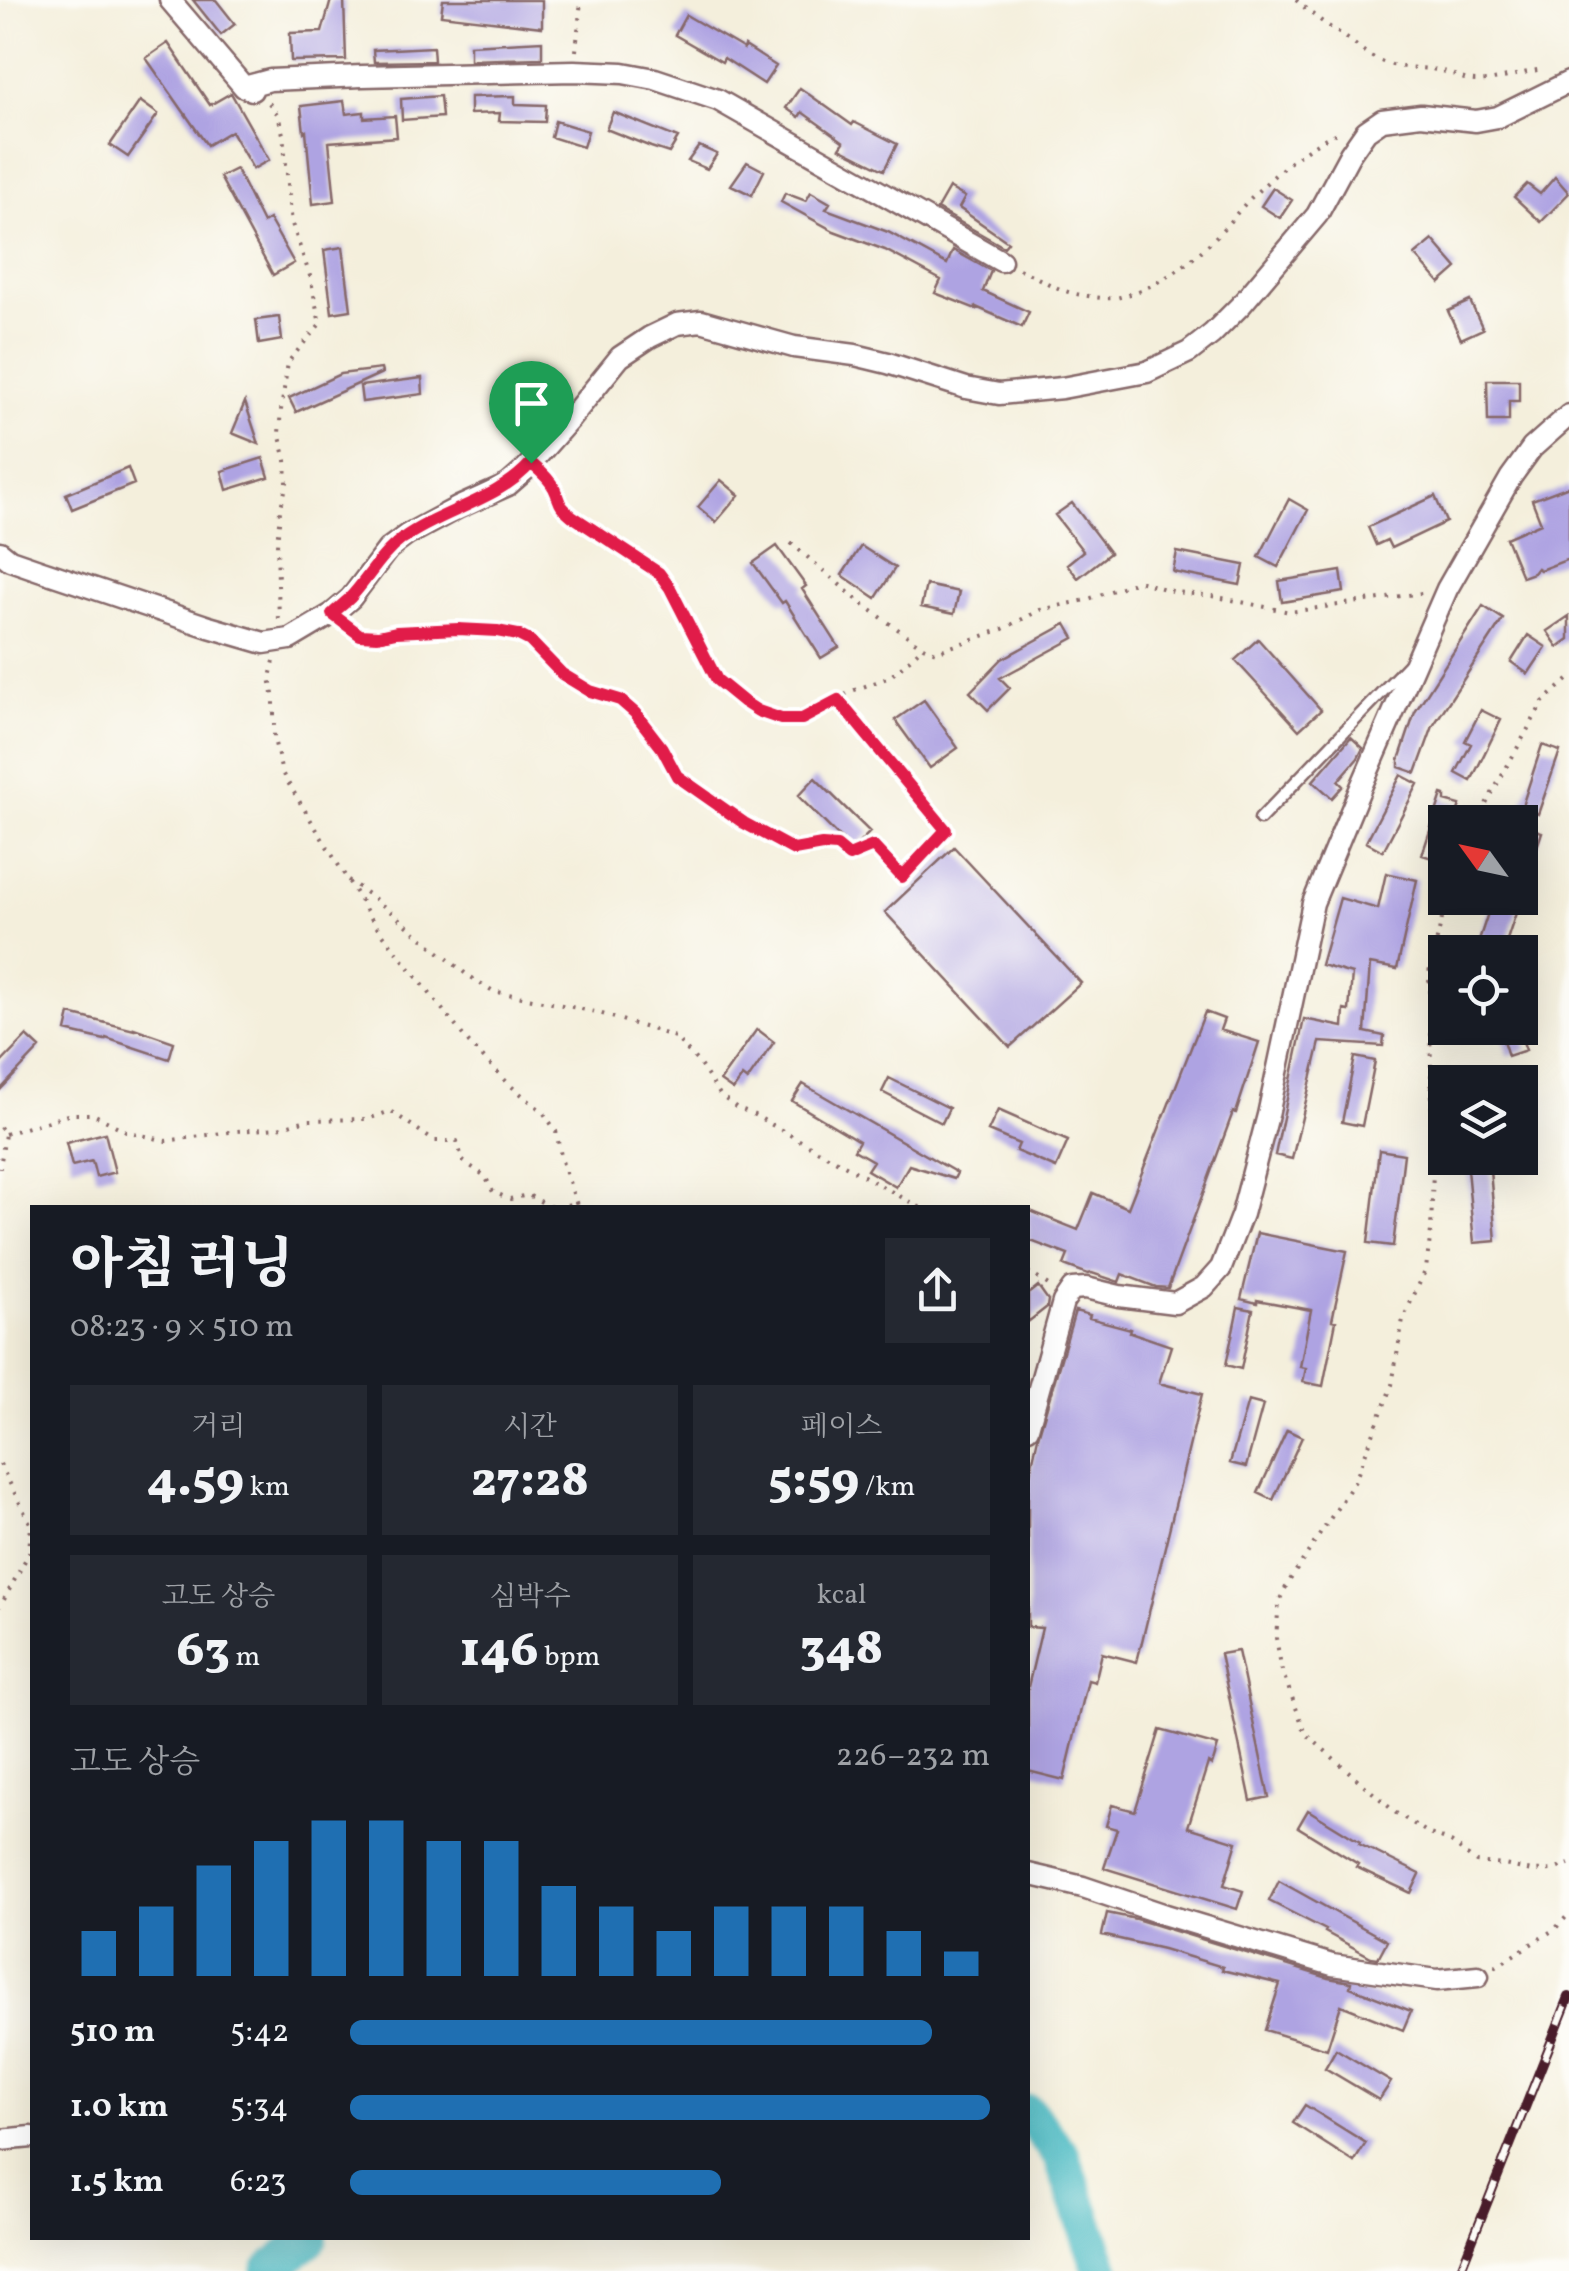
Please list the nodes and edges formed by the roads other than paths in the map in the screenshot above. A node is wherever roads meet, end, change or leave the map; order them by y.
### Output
1 (170, 0) edge
2 (1562, 75) edge
3 (244, 86) junction
4 (264, 95) road end
5 (1001, 261) road end
6 (1569, 415) edge
7 (0, 552) edge
8 (1416, 658) junction
9 (1260, 819) dead end
10 (1030, 1421) edge
11 (1030, 1874) edge
12 (1478, 1976) road end
13 (30, 2138) edge
14 (0, 2140) edge

1 - 3 street
2 - 7 street
3 - 4 street
3 - 5 street
6 - 8 street
8 - 9 lane
8 - 10 street
11 - 12 street
13 - 14 street

